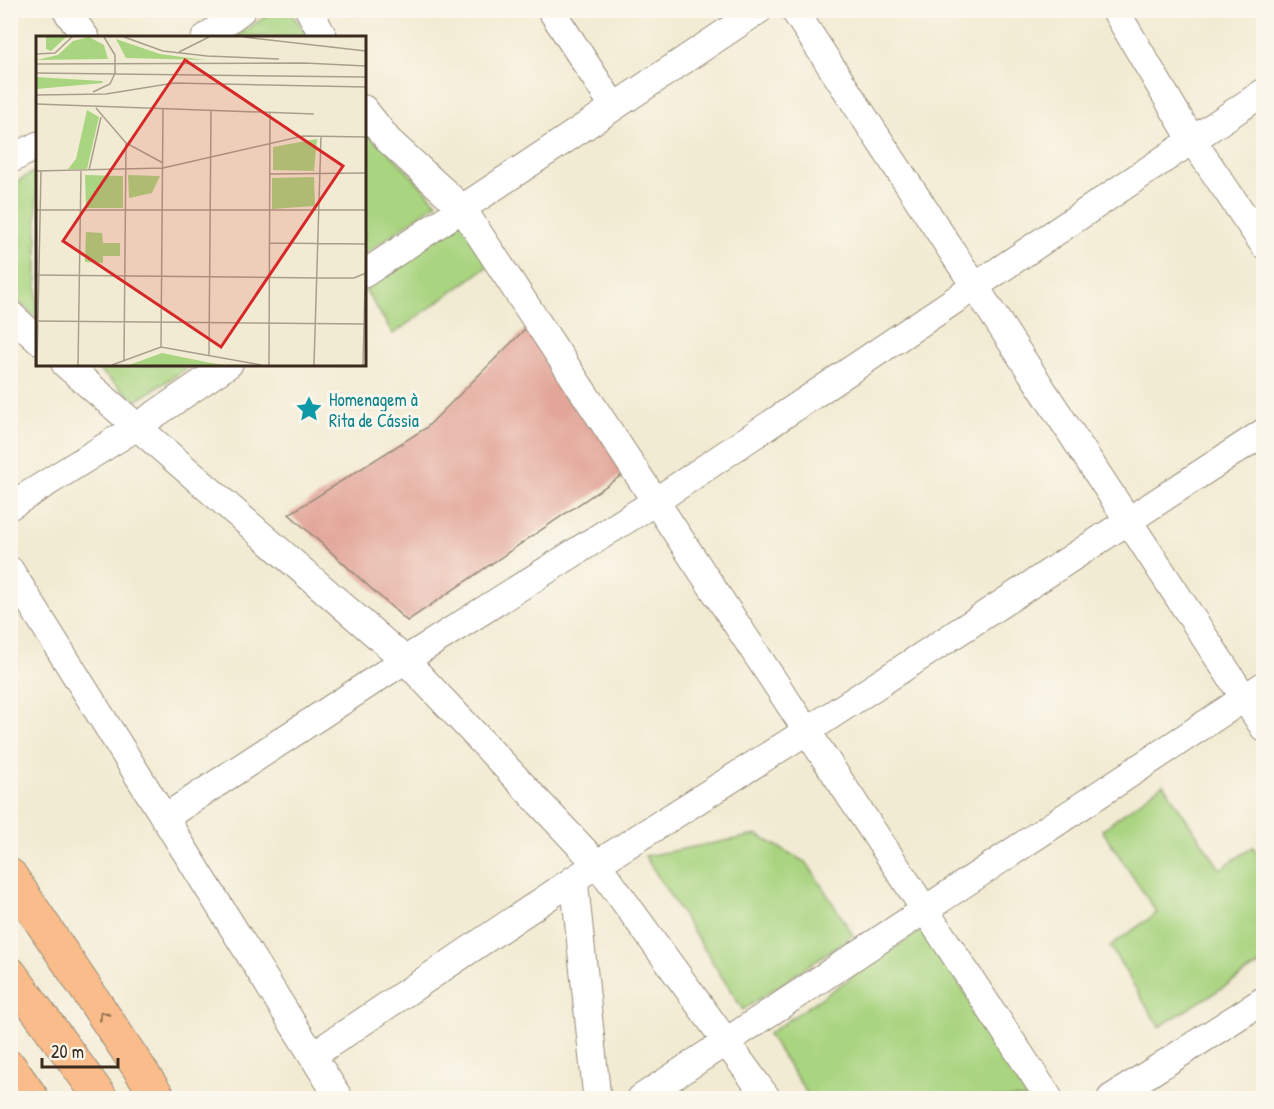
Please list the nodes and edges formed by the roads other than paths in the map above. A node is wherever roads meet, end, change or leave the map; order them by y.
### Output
1 (66, 10) edge
2 (242, 10) edge
3 (309, 10) edge
4 (551, 10) edge
5 (759, 10) edge
6 (794, 10) edge
7 (1115, 10) edge
8 (85, 36) edge
9 (208, 36) edge
10 (323, 36) edge
11 (1263, 92) edge
12 (615, 107) junction
13 (366, 112) edge
14 (1192, 140) junction
15 (36, 146) edge
16 (10, 160) edge
17 (462, 208) junction
18 (1263, 245) edge
19 (366, 273) edge
20 (975, 287) junction
21 (13, 317) edge
22 (36, 338) edge
23 (67, 366) edge
24 (226, 366) edge
25 (135, 428) junction
26 (1263, 432) edge
27 (656, 501) junction
28 (10, 506) edge
29 (1128, 521) junction
30 (10, 570) edge
31 (405, 660) junction
32 (1254, 691) edge
33 (1263, 728) edge
34 (807, 731) junction
35 (164, 818) junction
36 (597, 864) junction
37 (10, 875) edge
38 (574, 879) junction
39 (925, 910) junction
40 (10, 973) edge
41 (1263, 1000) edge
42 (727, 1042) junction
43 (312, 1056) junction
44 (10, 1067) edge
45 (32, 1098) edge
46 (102, 1098) edge
47 (159, 1098) edge
48 (339, 1098) edge
49 (597, 1098) edge
50 (642, 1098) edge
51 (767, 1098) edge
52 (1050, 1098) edge
53 (1111, 1098) edge

1 - 8 street
2 - 9 street
3 - 10 street
4 - 12 street
5 - 12 street
6 - 20 street
7 - 14 street
11 - 14 street
12 - 17 street
13 - 17 street
14 - 18 street
14 - 20 street
15 - 16 street
17 - 19 street
17 - 27 street
20 - 27 street
20 - 29 street
21 - 22 street
23 - 25 street
24 - 25 street
25 - 28 street
25 - 31 street
26 - 29 street
27 - 31 street
27 - 34 street
29 - 32 street
29 - 34 street
30 - 35 street
31 - 35 street
31 - 36 street
32 - 33 street
32 - 39 street
34 - 36 street
34 - 39 street
35 - 43 street
36 - 38 street
36 - 42 street
47 -> 37 main road
38 - 43 street
38 - 49 street
39 - 42 street
39 - 52 street
40 - 46 main road
41 - 53 street
42 - 50 street
42 - 51 street
43 - 48 street
44 - 45 main road

